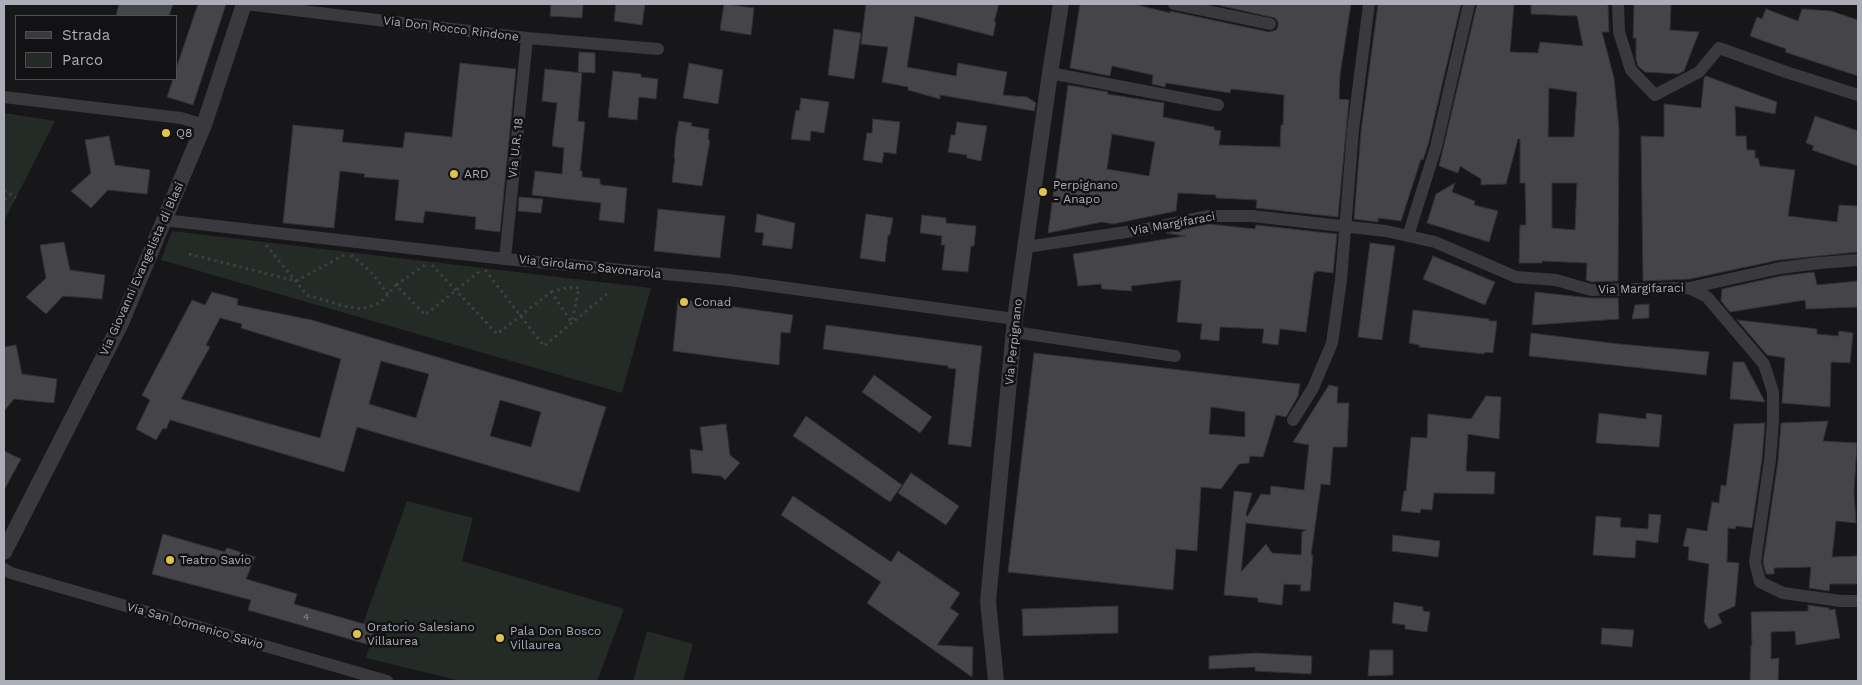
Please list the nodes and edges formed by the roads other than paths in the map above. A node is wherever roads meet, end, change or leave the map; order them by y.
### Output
1 (245, 4) edge
2 (1061, 4) edge
3 (1174, 4) edge
4 (1369, 4) edge
5 (1469, 4) edge
6 (1618, 4) edge
7 (1270, 24) dead end
8 (527, 38) junction
9 (658, 49) dead end
10 (1050, 73) junction
11 (1858, 95) edge
12 (4, 97) edge
13 (1218, 105) dead end
14 (204, 126) junction
15 (164, 220) junction
16 (1346, 226) junction
17 (1408, 236) junction
18 (1026, 247) junction
19 (505, 259) junction
20 (1858, 260) edge
21 (1689, 288) junction
22 (1015, 325) junction
23 (1175, 356) dead end
24 (1293, 420) dead end
25 (4, 552) edge
26 (4, 569) edge
27 (1858, 601) edge
28 (387, 681) edge
29 (996, 681) edge

1 - 8 street, Via Don Rocco Rindone
1 - 14 street, Via Giovanni Evangelista di Blasi
2 - 10 street, Via Perpignano
3 - 7 street
4 - 16 street
5 - 17 street
6 - 11 street
8 - 9 street, Via Don Rocco Rindone
8 - 19 street, Via U.R. 18
10 - 13 street
10 - 18 street, Via Perpignano
12 - 14 street
14 - 15 street, Via Giovanni Evangelista di Blasi
15 - 19 street, Via Girolamo Savonarola
15 - 25 street, Via Giovanni Evangelista di Blasi
16 - 17 street, Via Margifaraci
16 - 18 street, Via Margifaraci
16 - 24 street
17 - 21 street, Via Margifaraci
18 - 22 street, Via Perpignano
19 - 22 street, Via Girolamo Savonarola
20 - 21 street
21 - 27 street, Via Margifaraci
22 - 23 street, Via Girolamo Savonarola
22 - 29 street, Via Perpignano
26 - 28 street, Via San Domenico Savio

